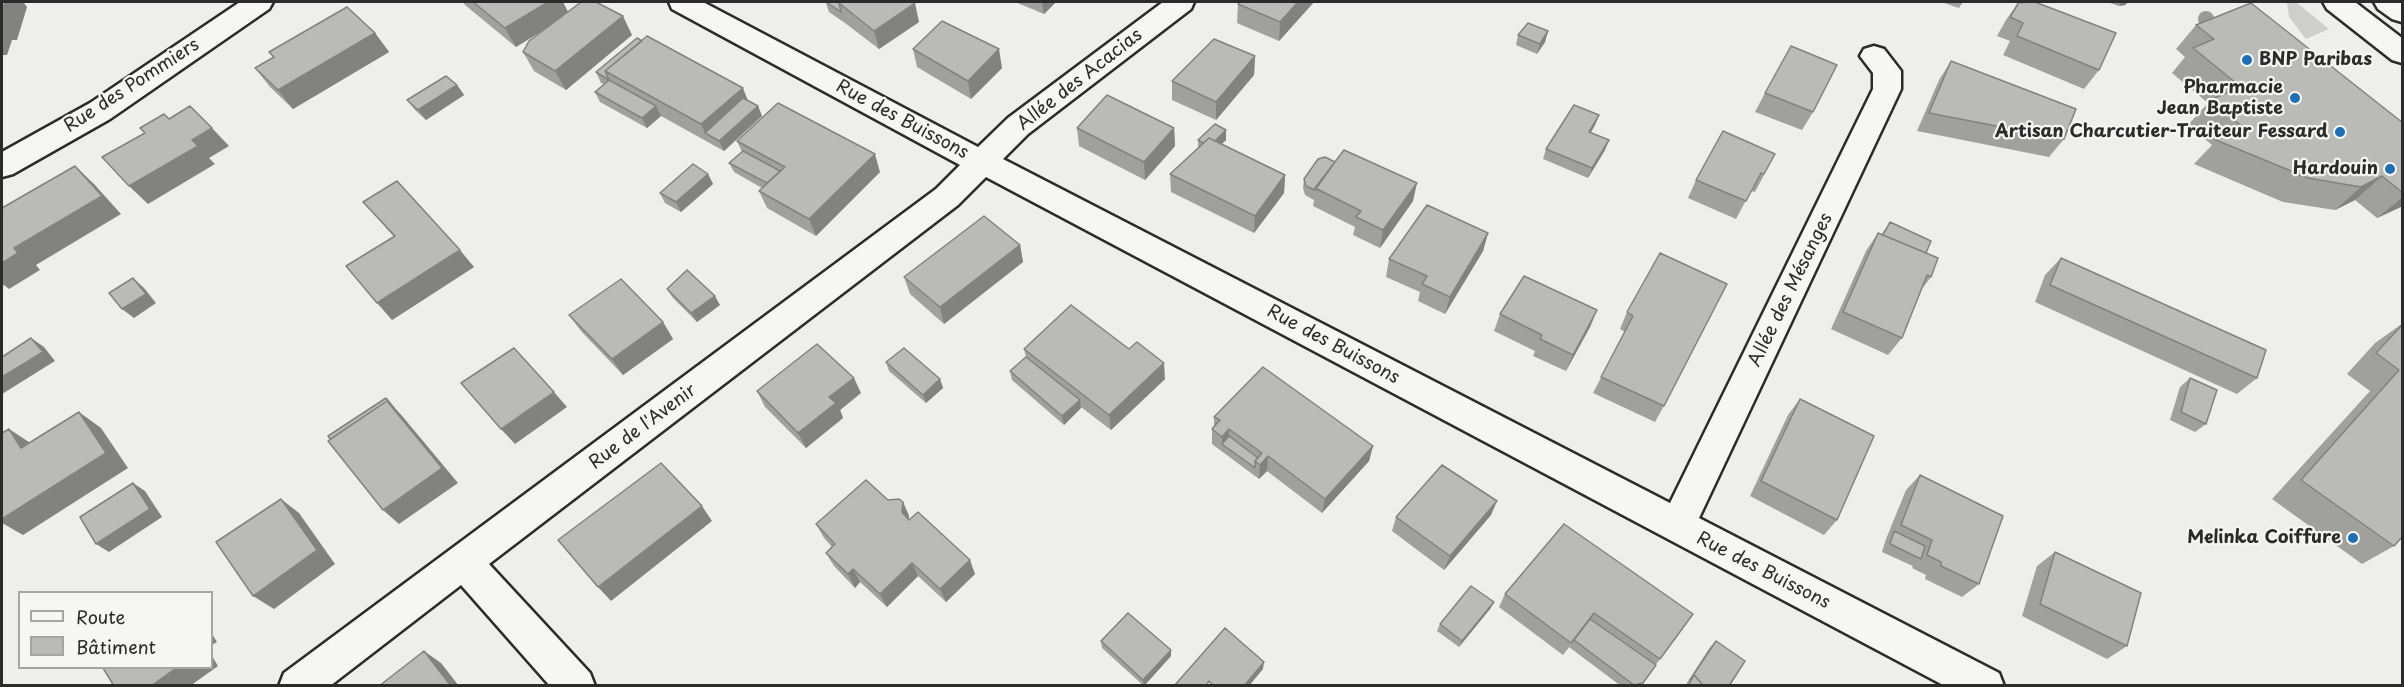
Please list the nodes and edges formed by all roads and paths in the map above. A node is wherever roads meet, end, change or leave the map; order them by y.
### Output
1 (259, 2) edge
2 (682, 2) edge
3 (1181, 2) edge
4 (2337, 2) edge
5 (2388, 2) edge
6 (2403, 12) edge
7 (2403, 53) edge
8 (1874, 56) dead end
9 (982, 163) junction
10 (2, 166) edge
11 (1677, 526) junction
12 (464, 562) junction
13 (298, 686) edge
14 (576, 686) edge
15 (1985, 686) edge

1 - 10 street, Rue des Pommiers
2 - 9 street, Rue des Buissons
3 - 9 street, Allée des Acacias
4 - 7 street
5 - 6 street
8 - 11 street, Allée des Mésanges
9 - 11 street, Rue des Buissons
9 - 12 street, Rue de l'Avenir
11 - 15 street, Rue des Buissons
12 - 13 street, Rue de l'Avenir
12 - 14 street

